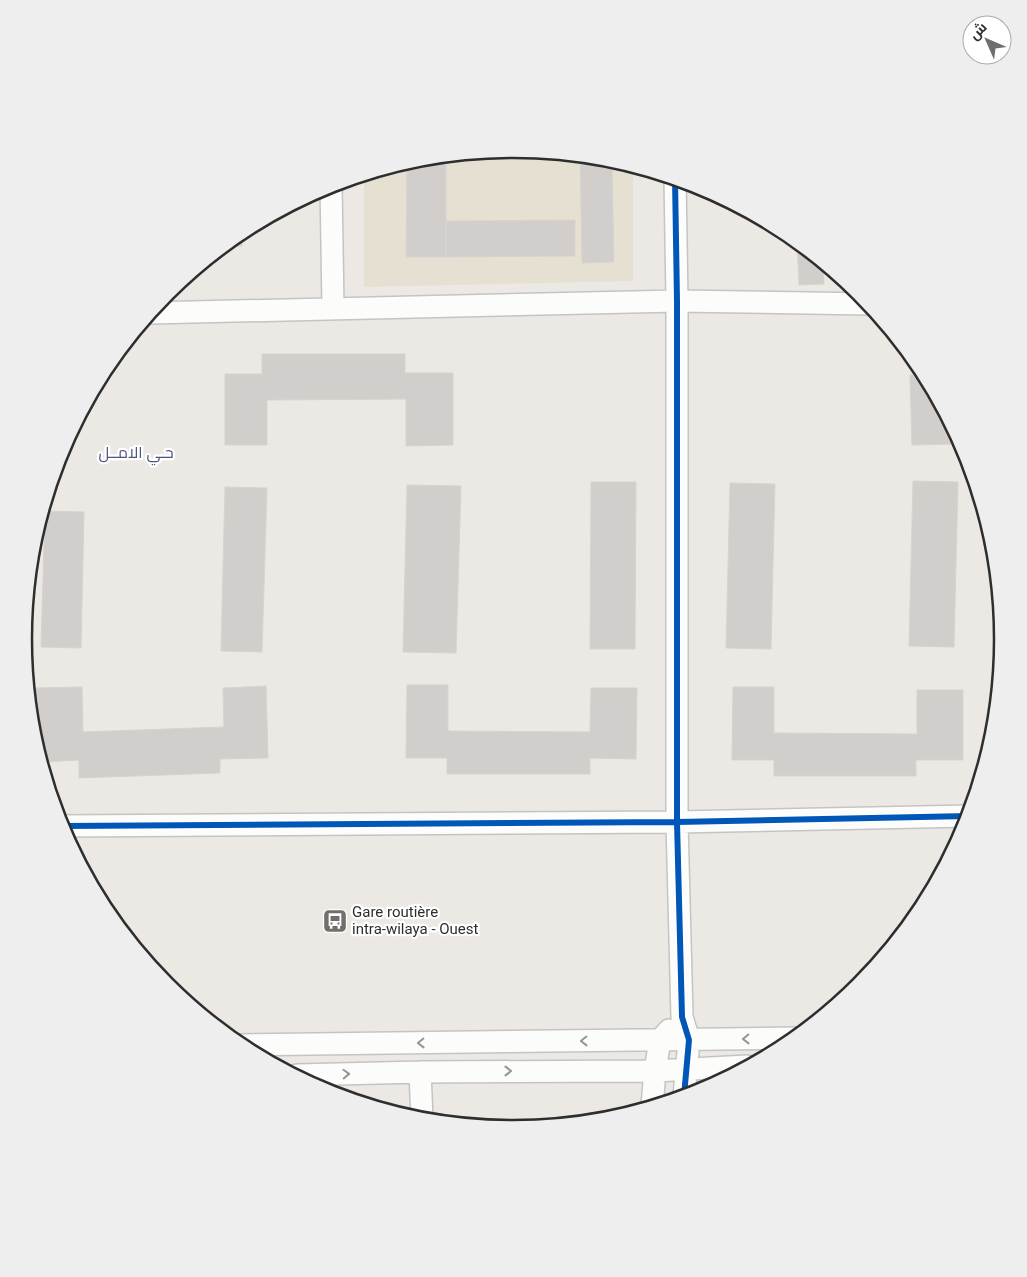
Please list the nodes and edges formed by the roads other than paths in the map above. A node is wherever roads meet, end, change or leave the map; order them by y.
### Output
1 (675, 186) edge
2 (331, 193) edge
3 (677, 301) junction
4 (859, 304) edge
5 (333, 308) junction
6 (160, 313) edge
7 (961, 816) edge
8 (677, 822) junction
9 (70, 826) edge
10 (682, 1017) junction
11 (781, 1038) edge
12 (660, 1040) junction
13 (689, 1040) junction
14 (257, 1045) edge
15 (732, 1067) edge
16 (687, 1069) junction
17 (655, 1071) junction
18 (420, 1072) junction
19 (313, 1075) edge
20 (685, 1088) edge
21 (653, 1099) edge
22 (422, 1110) edge

1 - 3 street
2 - 5 street
3 - 4 street
3 - 5 street
3 - 8 street
5 - 6 street
7 - 8 street
8 - 9 street
8 - 10 street
10 - 12 street
10 - 13 street
11 -> 13 street
12 - 13 street
12 -> 14 street
12 - 17 street
13 - 16 street
15 - 16 street
16 - 17 street
16 - 20 street
18 -> 17 street
17 - 21 street
19 -> 18 street
18 - 22 street

